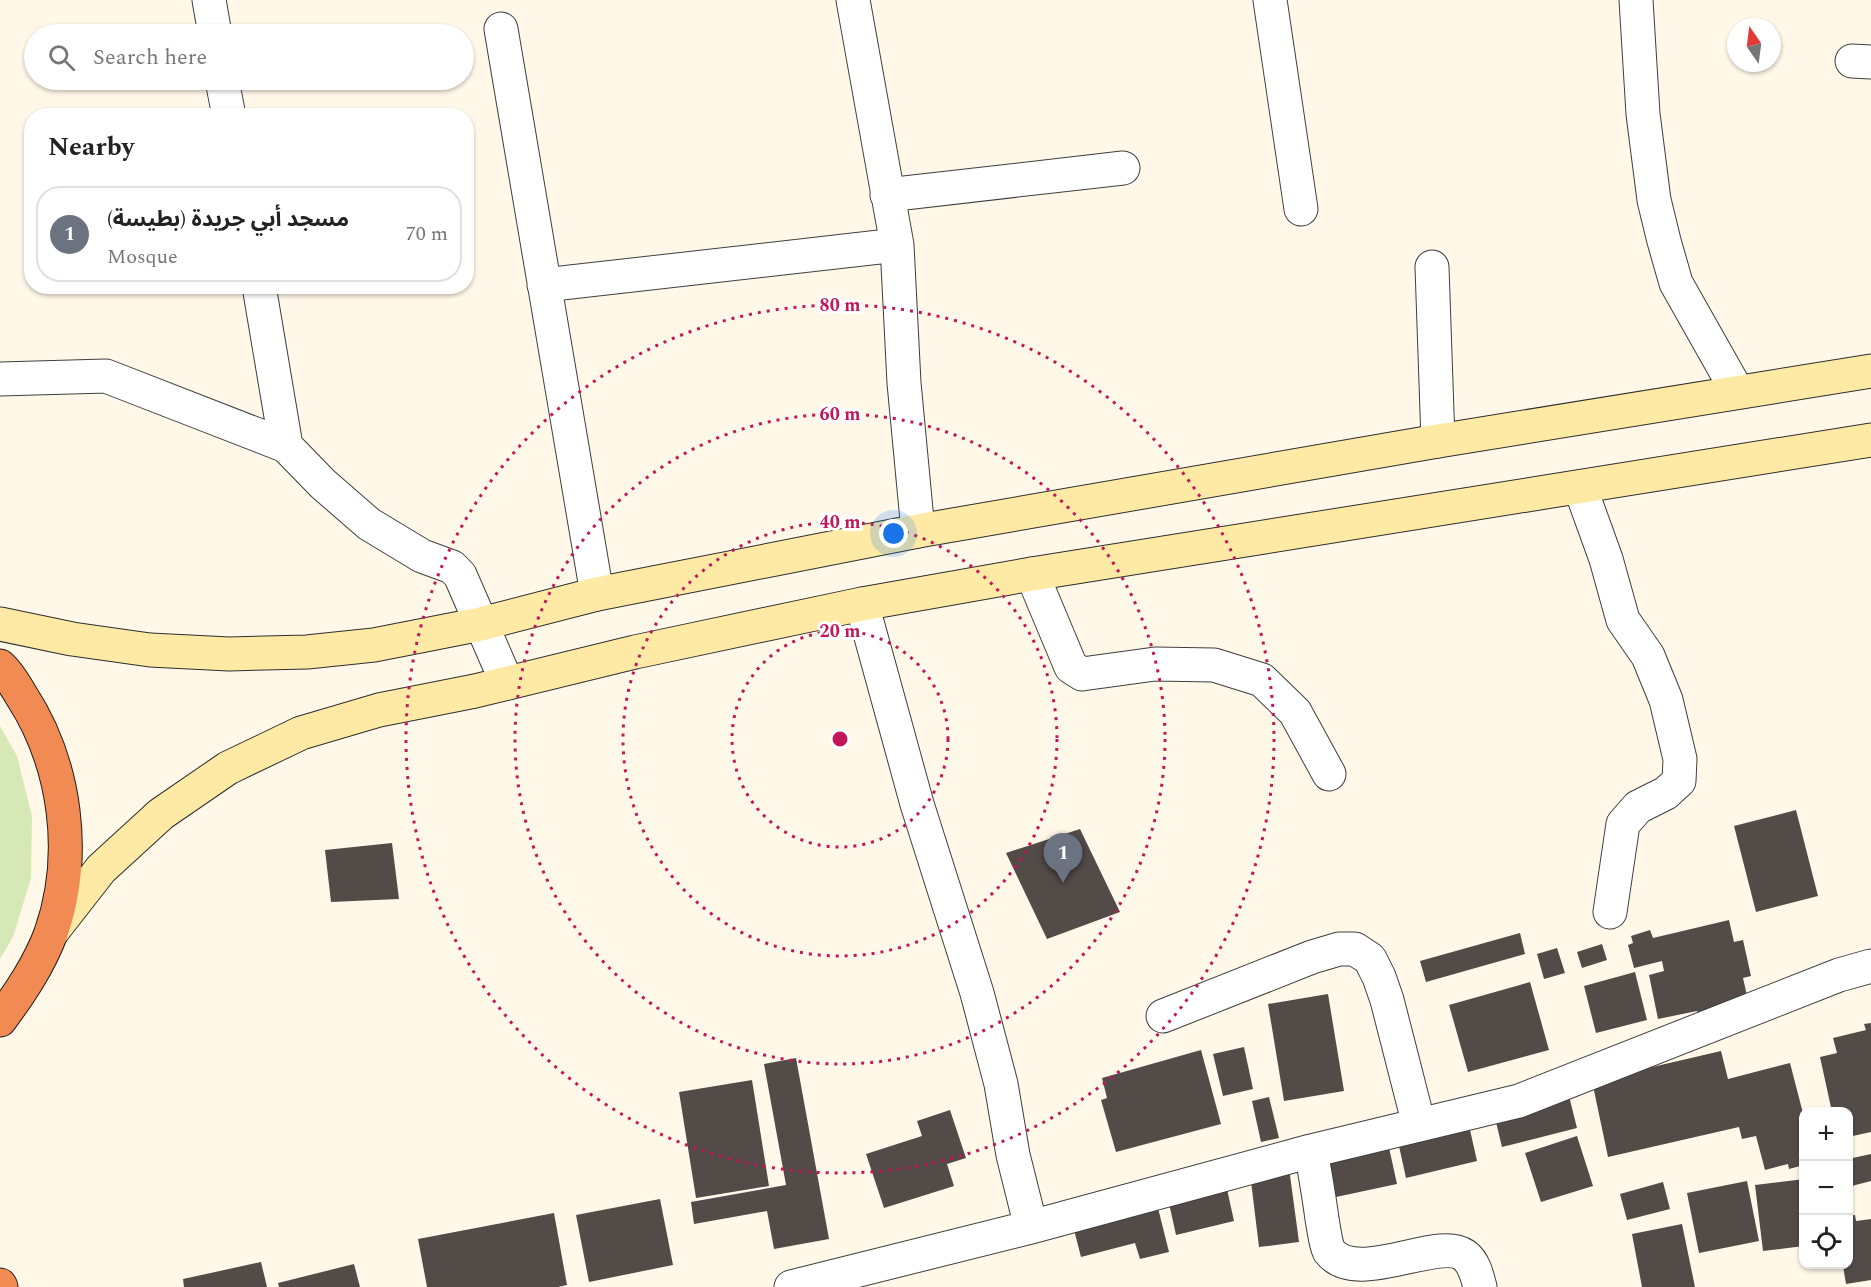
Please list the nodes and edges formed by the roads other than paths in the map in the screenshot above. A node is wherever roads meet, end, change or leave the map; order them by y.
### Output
1 (208, 0) edge
2 (853, 0) edge
3 (1270, 0) edge
4 (1636, 0) edge
5 (212, 24) edge
6 (501, 29) dead end
7 (224, 90) edge
8 (227, 108) edge
9 (1123, 168) dead end
10 (887, 195) junction
11 (1301, 209) dead end
12 (897, 244) junction
13 (1432, 267) dead end
14 (543, 285) junction
15 (260, 294) edge
16 (1871, 371) edge
17 (0, 379) edge
18 (1737, 391) junction
19 (1871, 440) edge
20 (1438, 441) junction
21 (286, 446) junction
22 (1580, 487) junction
23 (918, 531) junction
24 (1032, 574) junction
25 (597, 594) junction
26 (862, 604) junction
27 (0, 624) edge
28 (481, 624) junction
29 (0, 666) edge
30 (507, 683) junction
31 (1329, 774) dead end
32 (1610, 912) dead end
33 (51, 933) junction
34 (1871, 966) edge
35 (1163, 1016) dead end
36 (0, 1020) edge
37 (1419, 1125) junction
38 (1311, 1150) junction
39 (1031, 1227) junction
40 (791, 1287) edge
41 (1480, 1287) edge

1 - 5 street
2 - 10 street
3 - 11 street
4 - 18 street
6 - 14 street
7 - 8 street
9 - 10 street
10 - 12 street
12 - 14 street
12 - 23 street
13 - 20 street
14 - 25 street
15 - 21 street
16 - 18 main road
17 - 21 street
18 - 20 main road
19 - 22 main road
20 - 23 main road
21 - 28 street
22 - 24 main road
22 - 32 street
23 - 25 main road
24 - 26 main road
24 - 31 street
25 - 28 main road
26 - 30 main road
26 - 39 street
27 - 28 main road
28 - 30 street
29 - 33 highway
30 - 33 main road
33 - 36 highway
34 - 37 street
35 - 37 street
37 - 38 street
38 - 39 street
38 - 41 street
39 - 40 street

